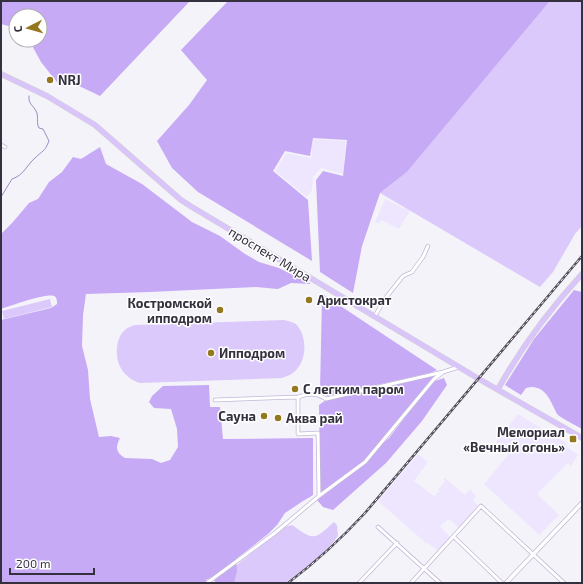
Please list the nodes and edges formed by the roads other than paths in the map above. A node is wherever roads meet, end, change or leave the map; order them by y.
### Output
1 (1, 74) edge
2 (1, 145) edge
3 (5, 147) dead end
4 (428, 246) dead end
5 (582, 274) edge
6 (375, 316) junction
7 (460, 367) junction
8 (444, 372) junction
9 (498, 389) junction
10 (298, 397) junction
11 (215, 400) dead end
12 (582, 438) edge
13 (319, 496) junction
14 (582, 503) edge
15 (378, 527) dead end
16 (454, 537) junction
17 (397, 543) junction
18 (533, 555) junction
19 (424, 568) junction
20 (207, 583) edge
21 (359, 583) edge
22 (410, 583) edge
23 (440, 583) edge
24 (502, 583) edge
25 (506, 583) edge
26 (564, 583) edge

1 - 6 main road, проспект Мира
2 - 3 street
4 - 6 street
5 - 9 main road
6 - 7 main road, проспект Мира
7 - 8 street
7 - 9 main road, проспект Мира
8 - 10 street
8 - 13 street
9 - 12 main road, проспект Мира
10 - 11 street
10 - 13 street
13 - 20 street
14 - 18 street
15 - 17 street
16 - 18 street
16 - 19 street
16 - 24 street
17 - 19 street
17 - 21 street
18 - 25 street
18 - 26 street
19 - 22 street
19 - 23 street

